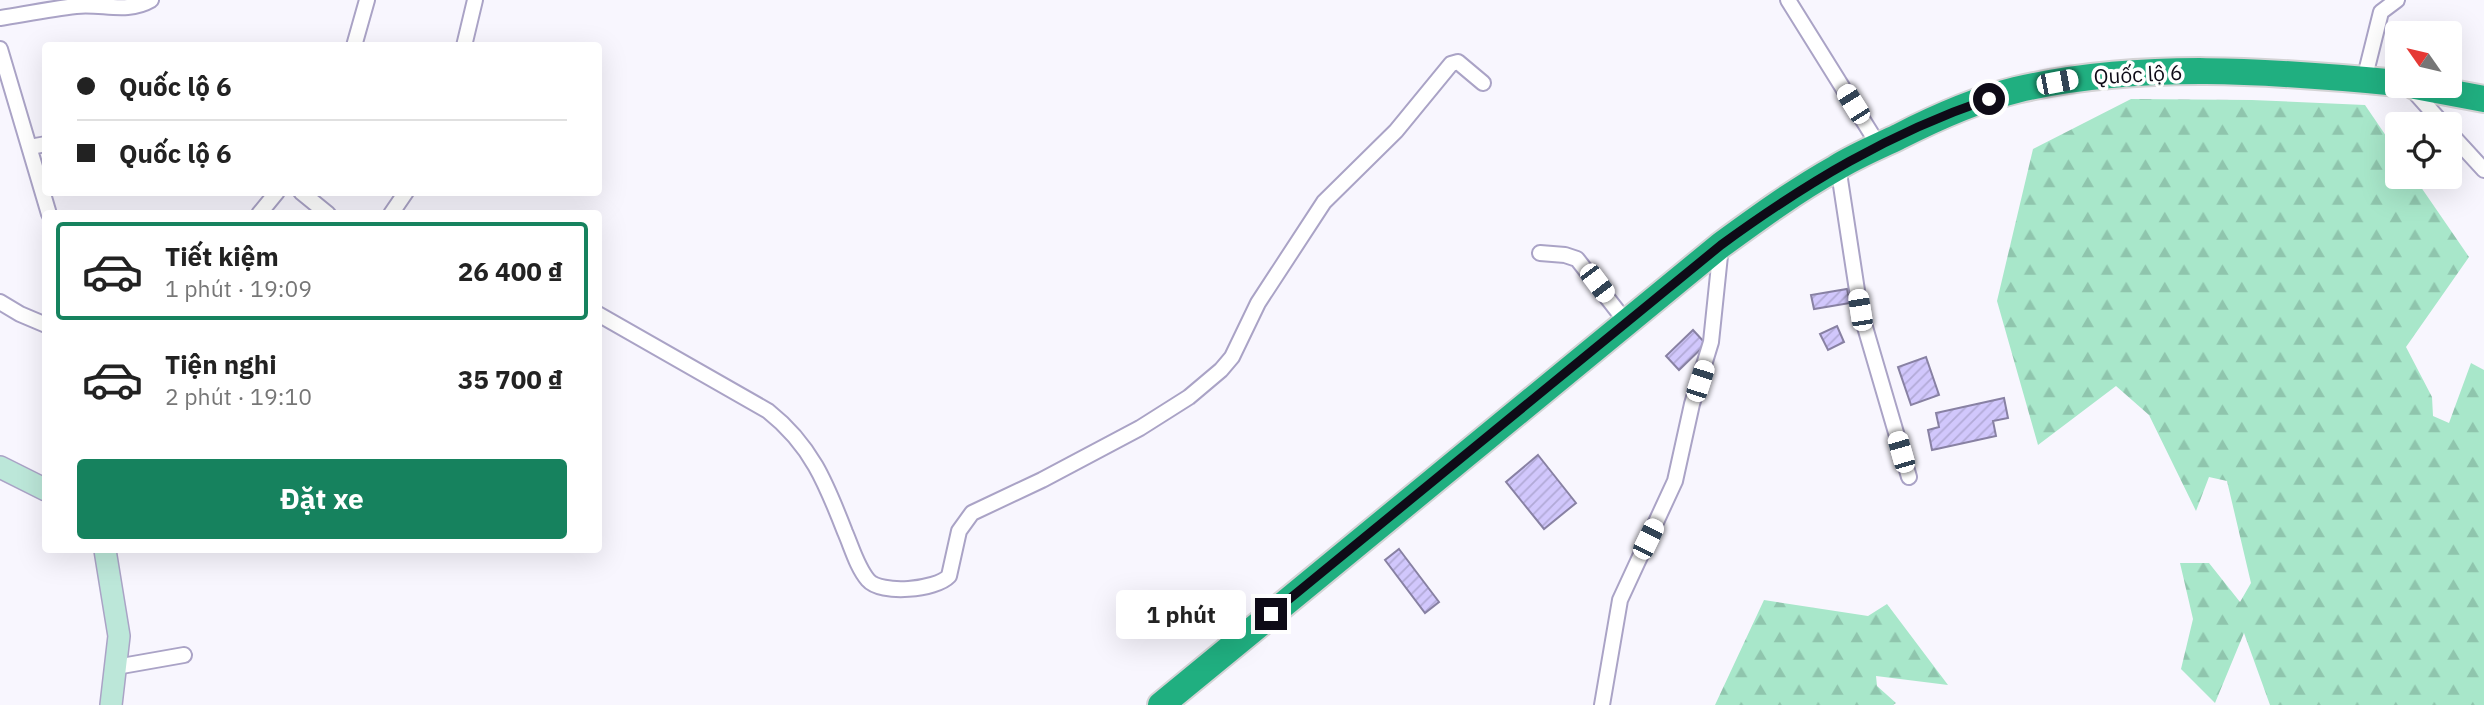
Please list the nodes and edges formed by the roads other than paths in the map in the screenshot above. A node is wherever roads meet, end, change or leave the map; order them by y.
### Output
1 (151, 0) edge
2 (367, 0) edge
3 (475, 0) edge
4 (1788, 0) edge
5 (2397, 0) edge
6 (2377, 6) edge
7 (0, 19) edge
8 (355, 42) edge
9 (467, 42) edge
10 (0, 49) edge
11 (2364, 80) junction
12 (2385, 82) edge
13 (1483, 83) dead end
14 (2462, 95) edge
15 (2420, 98) edge
16 (2484, 99) edge
17 (2432, 112) edge
18 (42, 145) edge
19 (2462, 145) edge
20 (1879, 146) junction
21 (30, 148) junction
22 (1838, 166) junction
23 (2484, 170) edge
24 (42, 190) edge
25 (273, 196) edge
26 (306, 196) edge
27 (262, 210) edge
28 (323, 210) edge
29 (1721, 245) junction
30 (1540, 253) dead end
31 (0, 302) edge
32 (602, 316) edge
33 (42, 322) edge
34 (1626, 322) junction
35 (0, 467) edge
36 (1909, 477) dead end
37 (42, 488) edge
38 (105, 553) edge
39 (184, 655) dead end
40 (116, 667) junction
41 (111, 705) edge
42 (1161, 705) edge
43 (1602, 705) edge

1 - 7 street
2 - 8 street
3 - 9 street
4 - 20 street
5 - 6 street
6 - 11 street
10 - 21 street
11 - 12 highway, Quốc lộ 6
11 - 20 highway, Quốc lộ 6
13 - 32 street
14 - 16 highway
15 - 17 street
18 - 21 street
19 - 23 street
20 - 22 highway, Quốc lộ 6
21 - 24 street
22 - 29 highway, Quốc lộ 6
22 - 36 street
25 - 27 street
26 - 28 street
29 - 34 highway, Quốc lộ 6
29 - 43 street
30 - 34 street
31 - 33 street
34 - 42 highway, Quốc lộ 6
35 - 37 street
38 - 40 street
39 - 40 street
40 - 41 street

